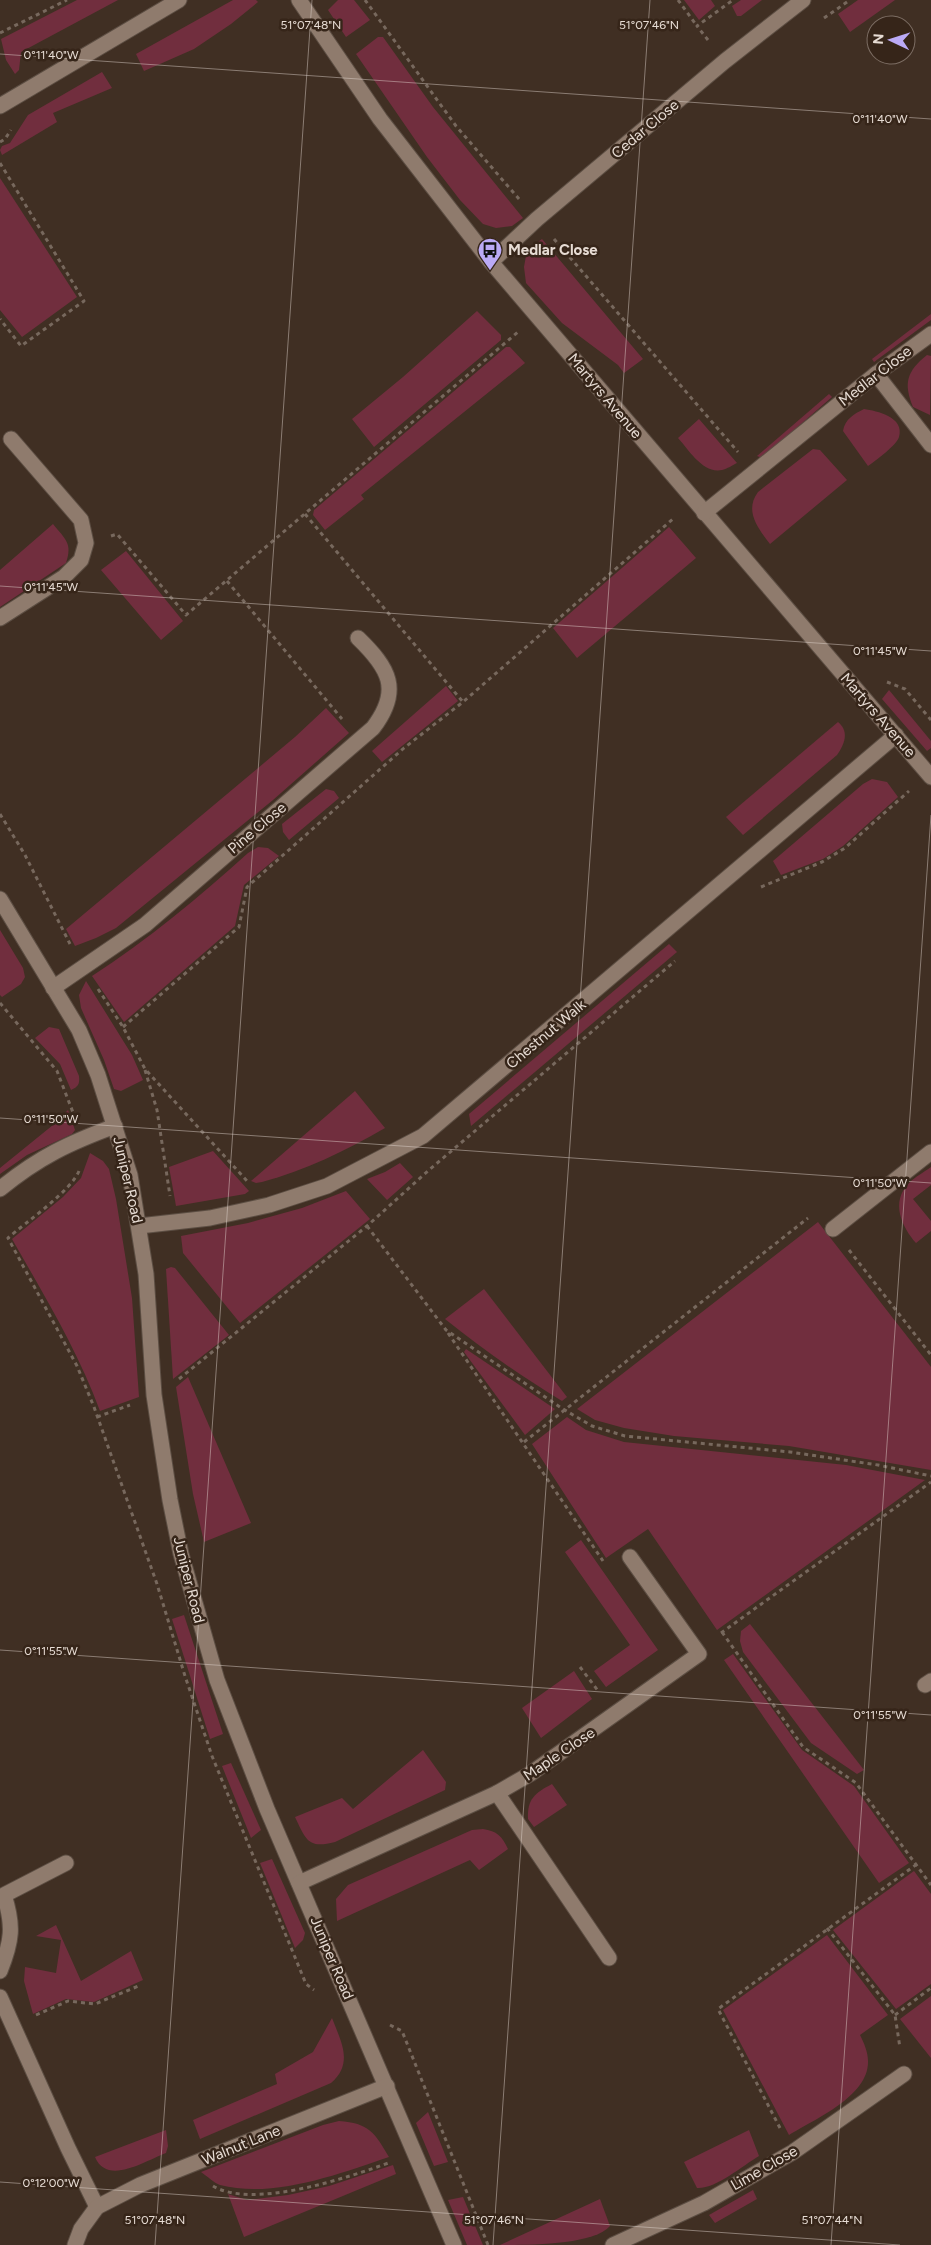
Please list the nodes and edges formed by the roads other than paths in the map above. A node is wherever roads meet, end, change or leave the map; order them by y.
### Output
1 (179, 0) edge
2 (299, 0) edge
3 (803, 0) edge
4 (0, 106) edge
5 (491, 262) junction
6 (931, 334) edge
7 (876, 374) junction
8 (11, 439) dead end
9 (931, 445) edge
10 (704, 513) junction
11 (0, 618) edge
12 (358, 638) dead end
13 (896, 735) junction
14 (929, 775) edge
15 (0, 898) edge
16 (53, 988) junction
17 (115, 1126) junction
18 (931, 1152) edge
19 (0, 1189) edge
20 (139, 1226) junction
21 (833, 1229) road end
22 (630, 1556) road end
23 (497, 1793) junction
24 (66, 1863) dead end
25 (299, 1883) junction
26 (609, 1958) dead end
27 (0, 1971) edge
28 (0, 1997) edge
29 (904, 2074) road end
30 (387, 2086) junction
31 (97, 2207) junction
32 (75, 2245) edge
33 (454, 2245) edge
34 (613, 2245) edge

1 - 4 street
2 - 5 street, Martyrs Avenue
3 - 5 street, Cedar Close
5 - 10 street, Martyrs Avenue
6 - 7 street, Medlar Close
7 - 9 street
7 - 10 street, Medlar Close
8 - 11 street
10 - 13 street, Martyrs Avenue
12 - 16 street, Pine Close
13 - 14 street, Martyrs Avenue
13 - 20 street, Chestnut Walk
15 - 16 street, Juniper Road
16 - 17 street, Juniper Road
17 - 19 street
17 - 20 street, Juniper Road
18 - 21 street
20 - 25 street, Juniper Road
22 - 23 street, Maple Close
23 - 25 street, Maple Close
23 - 26 street
24 - 27 street
25 - 30 street, Juniper Road
28 - 31 street
29 - 34 street, Lime Close
30 - 31 street, Walnut Lane
30 - 33 street, Juniper Road
31 - 32 street, Walnut Lane

